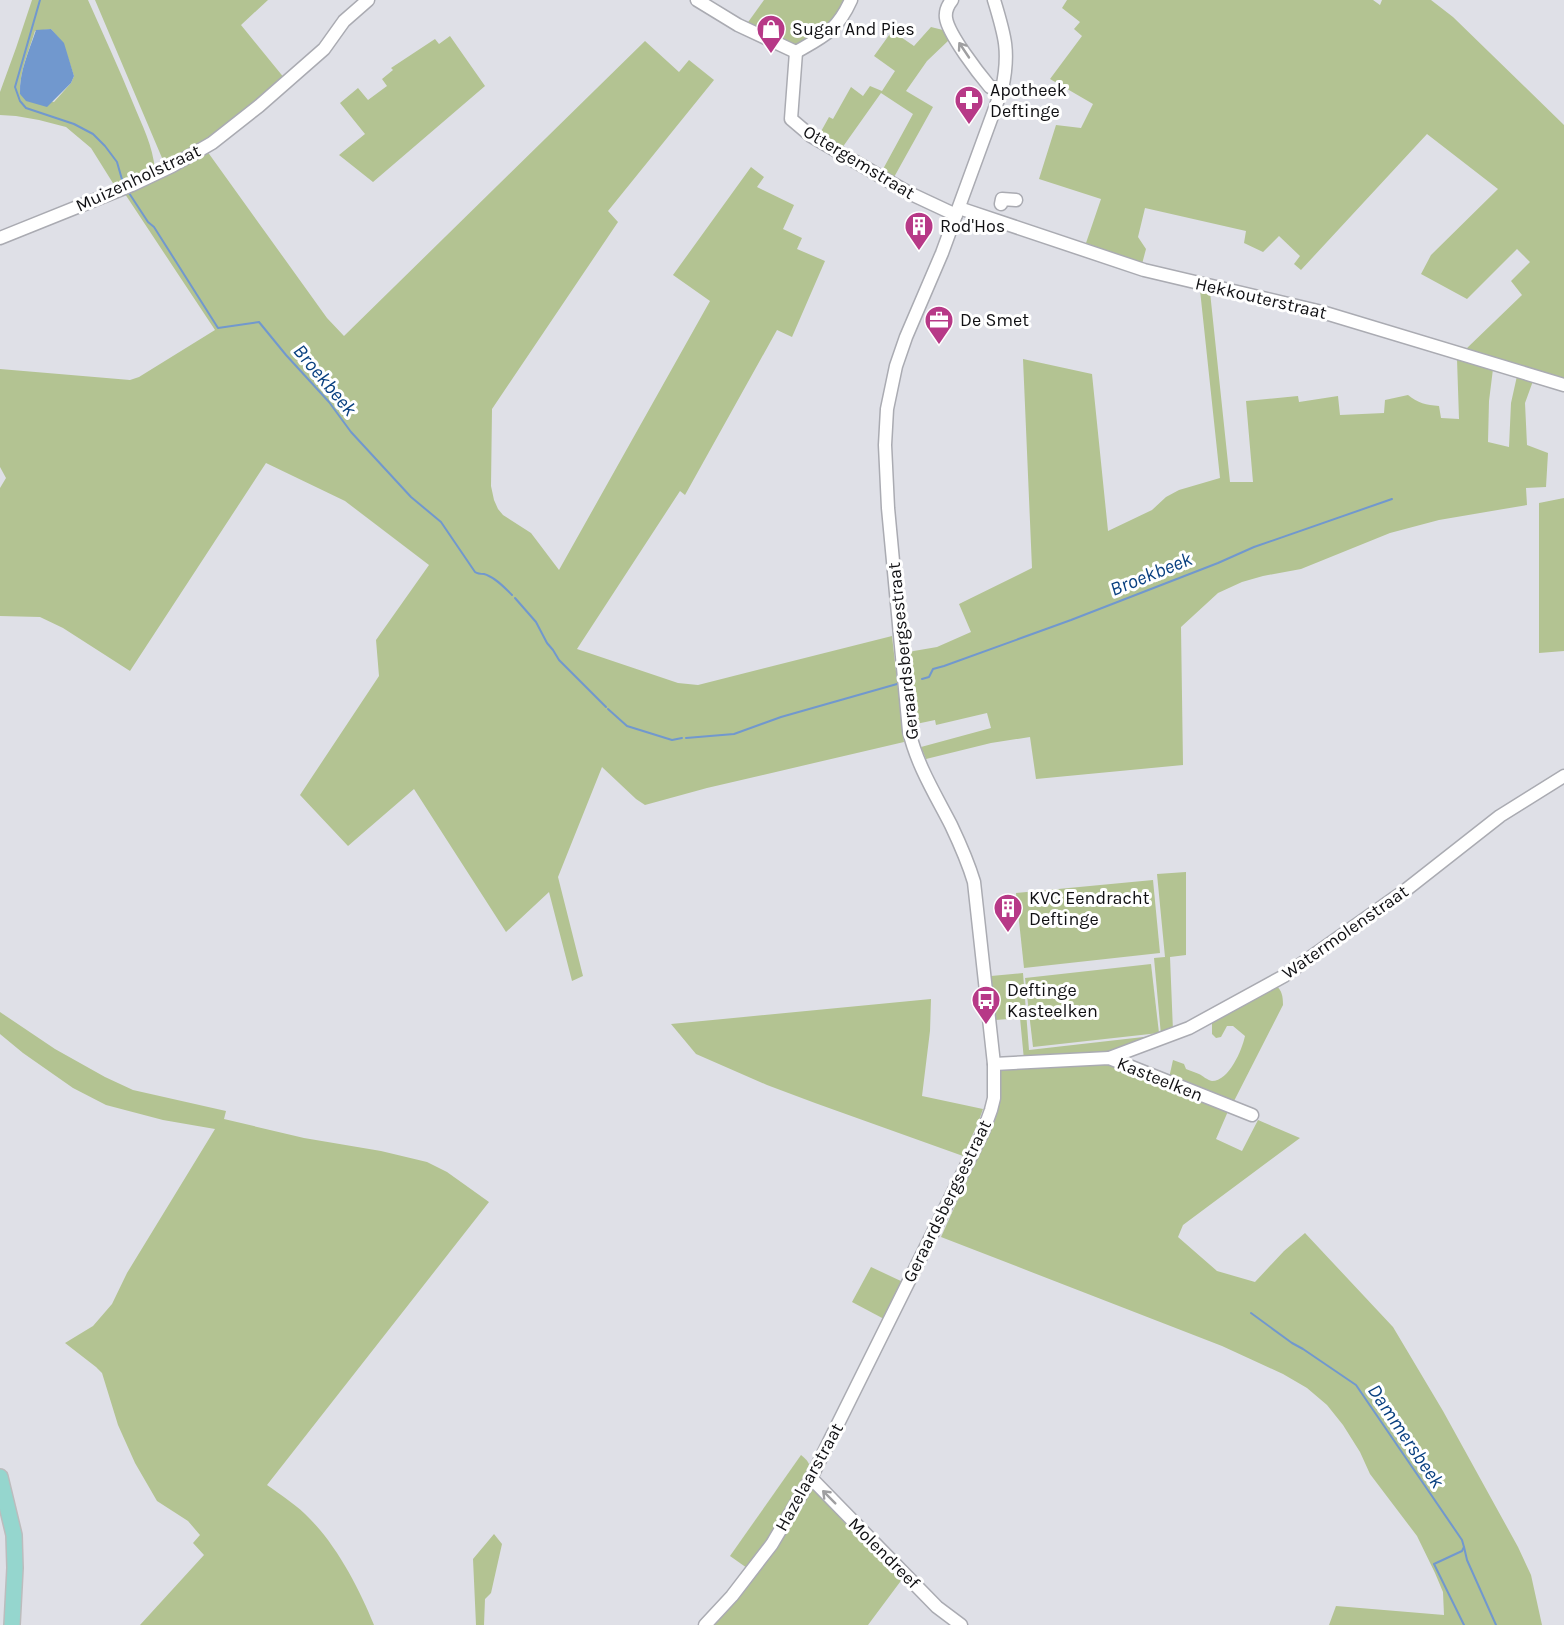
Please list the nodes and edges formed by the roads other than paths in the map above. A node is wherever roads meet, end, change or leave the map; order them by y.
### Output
1 (368, 0) edge
2 (698, 0) edge
3 (851, 0) edge
4 (952, 0) edge
5 (994, 0) edge
6 (796, 52) junction
7 (1002, 89) junction
8 (1016, 200) dead end
9 (958, 211) junction
10 (998, 213) junction
11 (0, 238) edge
12 (1564, 385) edge
13 (1564, 776) edge
14 (1109, 1058) junction
15 (994, 1064) junction
16 (1252, 1115) dead end
17 (892, 1315) joint
18 (0, 1477) edge
19 (811, 1478) junction
20 (8, 1614) edge
21 (705, 1625) edge
22 (961, 1625) edge

1 - 11 street, Muizenholstraat
2 - 6 street
3 - 6 street
7 -> 4 street
5 - 7 street, Geraardsbergsestraat
6 - 9 street, Ottergemstraat
7 - 9 street, Geraardsbergsestraat
8 - 10 street
9 - 10 street, Hekkouterstraat
9 - 15 street, Geraardsbergsestraat
10 - 12 street, Hekkouterstraat
13 - 14 street, Watermolenstraat
14 - 15 street, Kasteelken
14 - 16 street, Kasteelken
15 - 17 street, Geraardsbergsestraat
17 - 19 street, Hazelaarstraat
18 - 20 main road
19 - 21 street, Hazelaarstraat
22 -> 19 street, Molendreef

